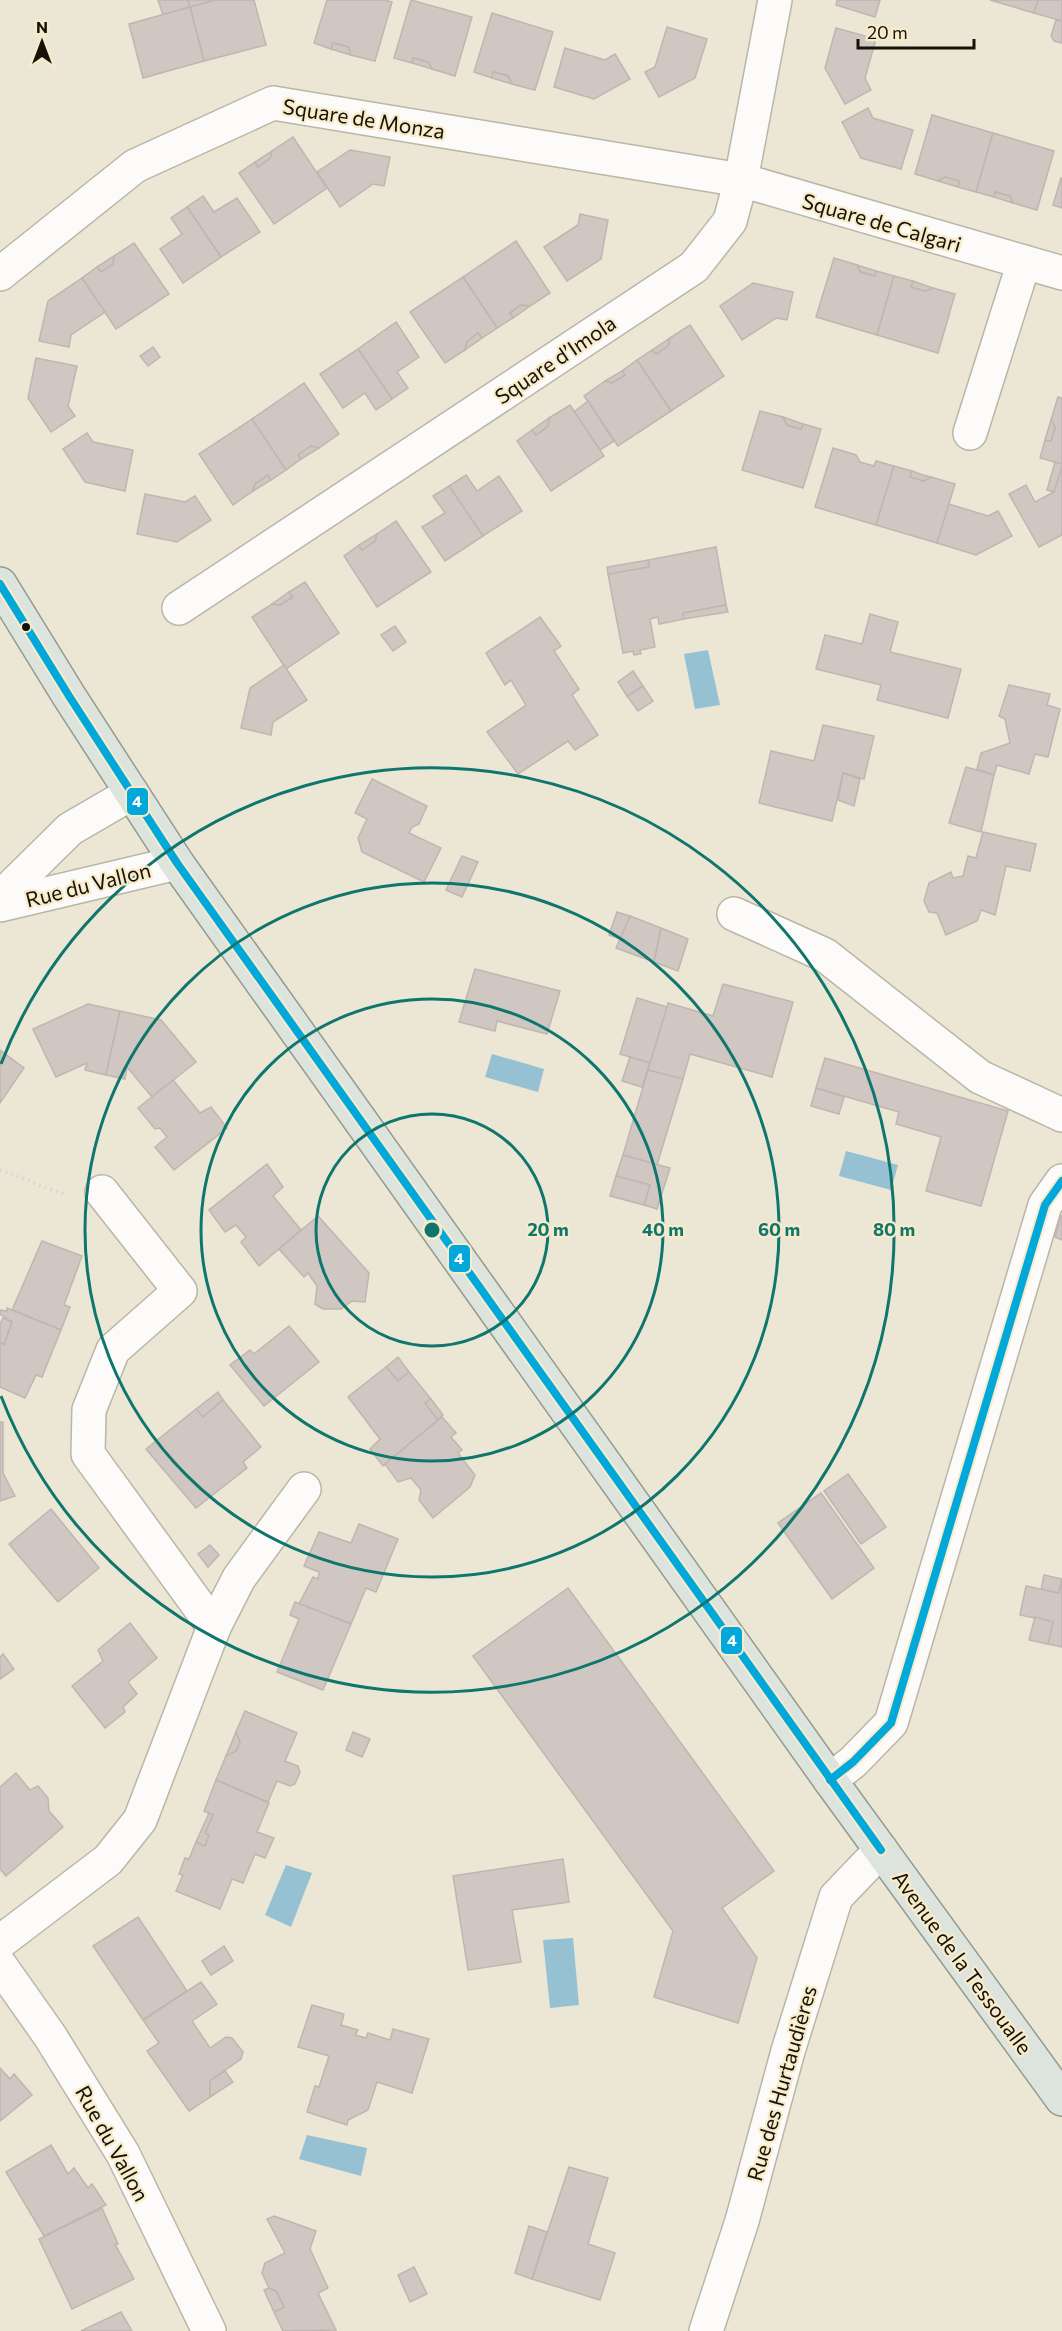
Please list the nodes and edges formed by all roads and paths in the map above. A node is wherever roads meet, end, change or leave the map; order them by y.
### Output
1 (775, 0) edge
2 (741, 180) junction
3 (1024, 262) junction
4 (1062, 273) edge
5 (0, 274) edge
6 (970, 433) dead end
7 (0, 584) edge
8 (179, 608) dead end
9 (132, 793) junction
10 (177, 863) junction
11 (0, 898) edge
12 (0, 905) edge
13 (734, 914) dead end
14 (1062, 1115) edge
15 (0, 1170) edge
16 (1062, 1182) edge
17 (102, 1192) joint
18 (304, 1489) dead end
19 (214, 1627) junction
20 (830, 1780) junction
21 (881, 1850) junction
22 (0, 1942) edge
23 (0, 1965) edge
24 (1062, 2099) edge
25 (209, 2331) edge
26 (706, 2331) edge

1 - 2 street, Square d’Imola
2 - 3 street, Square de Calgari
2 - 5 street, Square de Monza
2 - 8 street, Square d’Imola
3 - 4 street, Square de Calgari
3 - 6 street
7 - 9 main road, Avenue de la Tessoualle
9 - 10 main road, Avenue de la Tessoualle
9 - 11 street, Rue du Vallon
10 - 12 street, Rue du Vallon
10 - 20 main road, Avenue de la Tessoualle
13 - 14 street
15 - 17 path
16 - 20 street
17 - 19 street
18 - 19 street
19 - 22 street
20 - 21 main road, Avenue de la Tessoualle
21 - 24 main road, Avenue de la Tessoualle
21 - 26 street, Rue des Hurtaudières
23 - 25 street, Rue du Vallon

